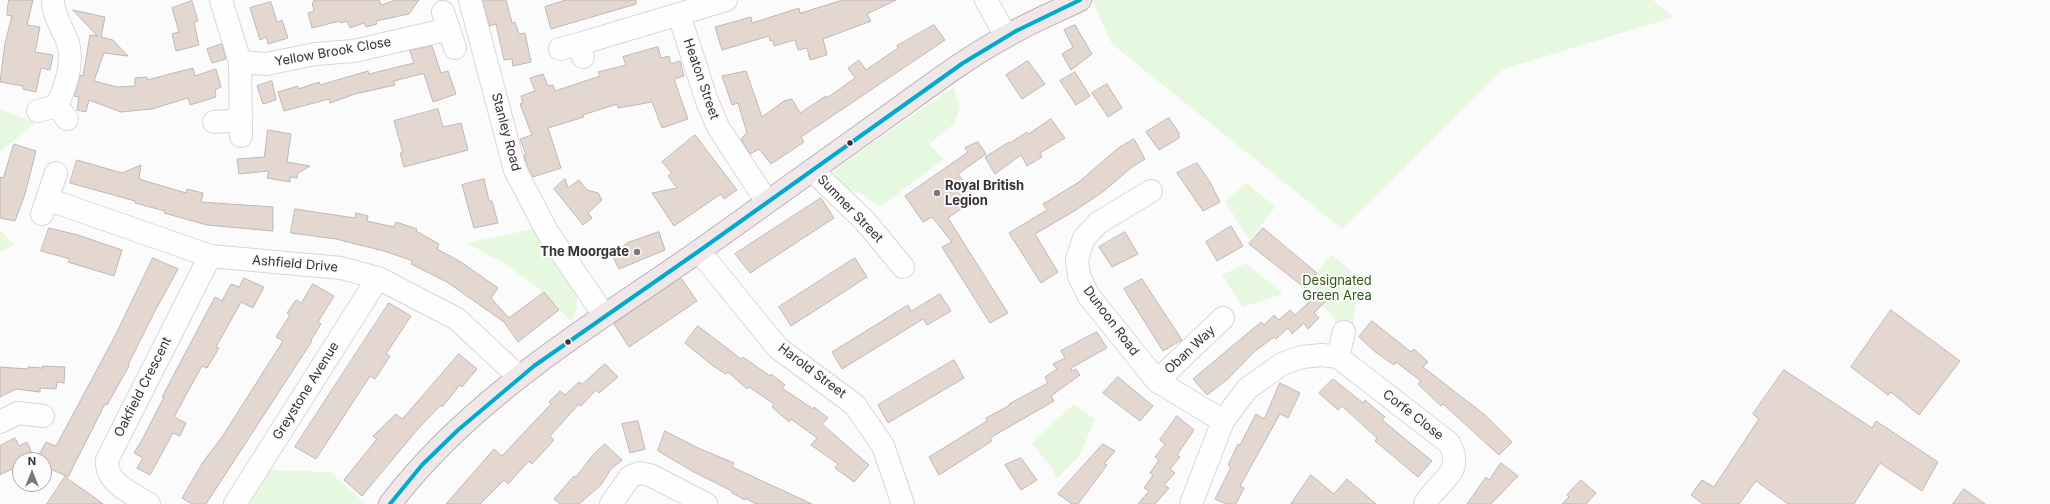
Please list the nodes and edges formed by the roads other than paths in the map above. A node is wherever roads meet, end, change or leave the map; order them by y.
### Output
1 (53, 0) edge
2 (221, 0) edge
3 (470, 0) edge
4 (726, 0) edge
5 (986, 0) edge
6 (1080, 0) edge
7 (679, 15) junction
8 (449, 30) dead end
9 (1006, 36) junction
10 (574, 50) dead end
11 (240, 62) junction
12 (54, 112) dead end
13 (214, 122) dead end
14 (812, 170) junction
15 (56, 173) dead end
16 (1151, 191) dead end
17 (767, 202) junction
18 (699, 251) junction
19 (210, 256) junction
20 (903, 268) dead end
21 (378, 278) junction
22 (604, 315) junction
23 (1223, 318) dead end
24 (1344, 332) dead end
25 (1338, 357) junction
26 (519, 377) junction
27 (1157, 381) junction
28 (43, 416) dead end
29 (1223, 421) junction
30 (0, 422) edge
31 (149, 504) edge
32 (235, 504) edge
33 (390, 504) edge
34 (611, 504) edge
35 (706, 504) edge
36 (903, 504) edge
37 (1191, 504) edge
38 (1425, 504) edge

1 - 12 street
2 - 11 street
3 - 22 street, Stanley Road
4 - 7 street
5 - 9 street
6 - 9 main road
7 - 10 street
7 - 17 street, Heaton Street
8 - 11 street, Yellow Brook Close
9 - 14 main road
11 - 13 street
14 - 17 main road
14 - 20 street, Sumner Street
15 - 19 street, Ashfield Drive
16 - 27 street, Dunoon Road
17 - 18 main road
18 - 22 main road
18 - 36 street, Harold Street
19 - 21 street, Ashfield Drive
19 - 31 street, Oakfield Crescent
21 - 26 street, Ashfield Drive
21 - 32 street, Greystone Avenue
22 - 26 main road
23 - 27 street, Oban Way
24 - 25 street
25 - 29 street
25 - 38 street, Corfe Close
26 - 33 main road
27 - 29 street, Dunoon Road
28 - 30 street
29 - 37 street
34 - 35 street

